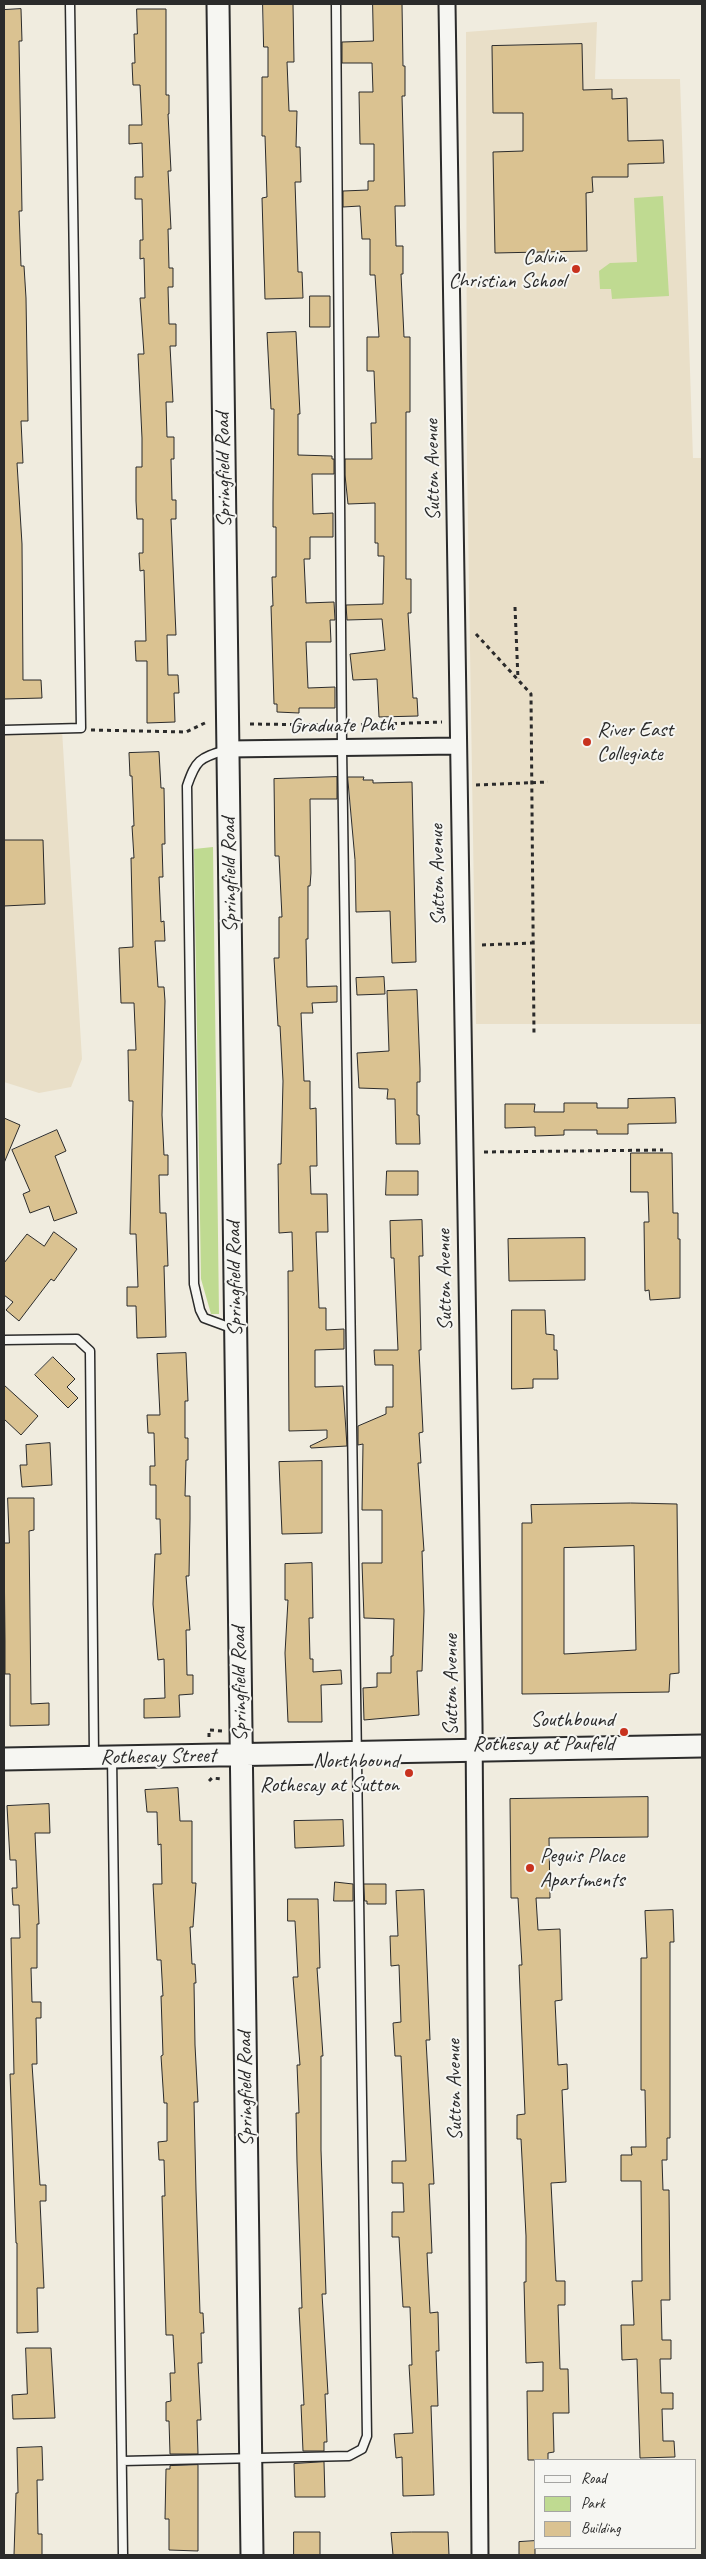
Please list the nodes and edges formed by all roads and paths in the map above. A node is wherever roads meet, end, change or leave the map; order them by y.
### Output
1 (70, 4) edge
2 (218, 4) edge
3 (336, 4) edge
4 (446, 4) edge
5 (515, 607) dead end
6 (476, 634) dead end
7 (518, 679) junction
8 (207, 722) dead end
9 (456, 722) junction
10 (250, 724) dead end
11 (342, 725) junction
12 (81, 728) junction
13 (4, 730) edge
14 (457, 746) junction
15 (342, 748) junction
16 (228, 750) junction
17 (531, 782) junction
18 (548, 782) dead end
19 (457, 785) junction
20 (532, 944) junction
21 (482, 945) dead end
22 (534, 1036) dead end
23 (663, 1150) dead end
24 (484, 1152) dead end
25 (236, 1329) junction
26 (4, 1340) edge
27 (208, 1730) dead end
28 (224, 1731) dead end
29 (702, 1746) edge
30 (473, 1749) junction
31 (356, 1754) junction
32 (241, 1756) junction
33 (103, 1757) junction
34 (4, 1759) edge
35 (224, 1780) dead end
36 (209, 1781) dead end
37 (251, 2457) junction
38 (122, 2461) junction
39 (123, 2555) edge
40 (252, 2555) edge
41 (480, 2555) edge

1 - 12 lane
2 - 16 street, Springfield Road
3 - 11 lane
4 - 9 street, Sutton Avenue
5 - 7 path
6 - 7 path
7 - 17 path
8 - 12 path
9 - 11 path
9 - 14 street, Sutton Avenue
10 - 11 path
11 - 15 lane
12 - 13 lane
14 - 15 street, Graduate Path
14 - 19 street, Sutton Avenue
15 - 16 street, Graduate Path
15 - 31 lane
16 - 25 street, Springfield Road
16 - 25 lane
17 - 18 path
17 - 19 path
17 - 20 path
19 - 30 street, Sutton Avenue
20 - 21 path
20 - 22 path
23 - 24 path
25 - 32 street, Springfield Road
26 - 33 lane
27 - 28 path
29 - 30 street, Rothesay Street
30 - 31 street, Rothesay Street
30 - 41 street, Sutton Avenue
31 - 32 street, Rothesay Street
31 - 37 lane
32 - 33 street, Rothesay Street
32 - 37 street, Springfield Road
33 - 34 street, Rothesay Street
33 - 38 lane
35 - 36 path
37 - 38 lane
37 - 40 street, Springfield Road
38 - 39 lane

